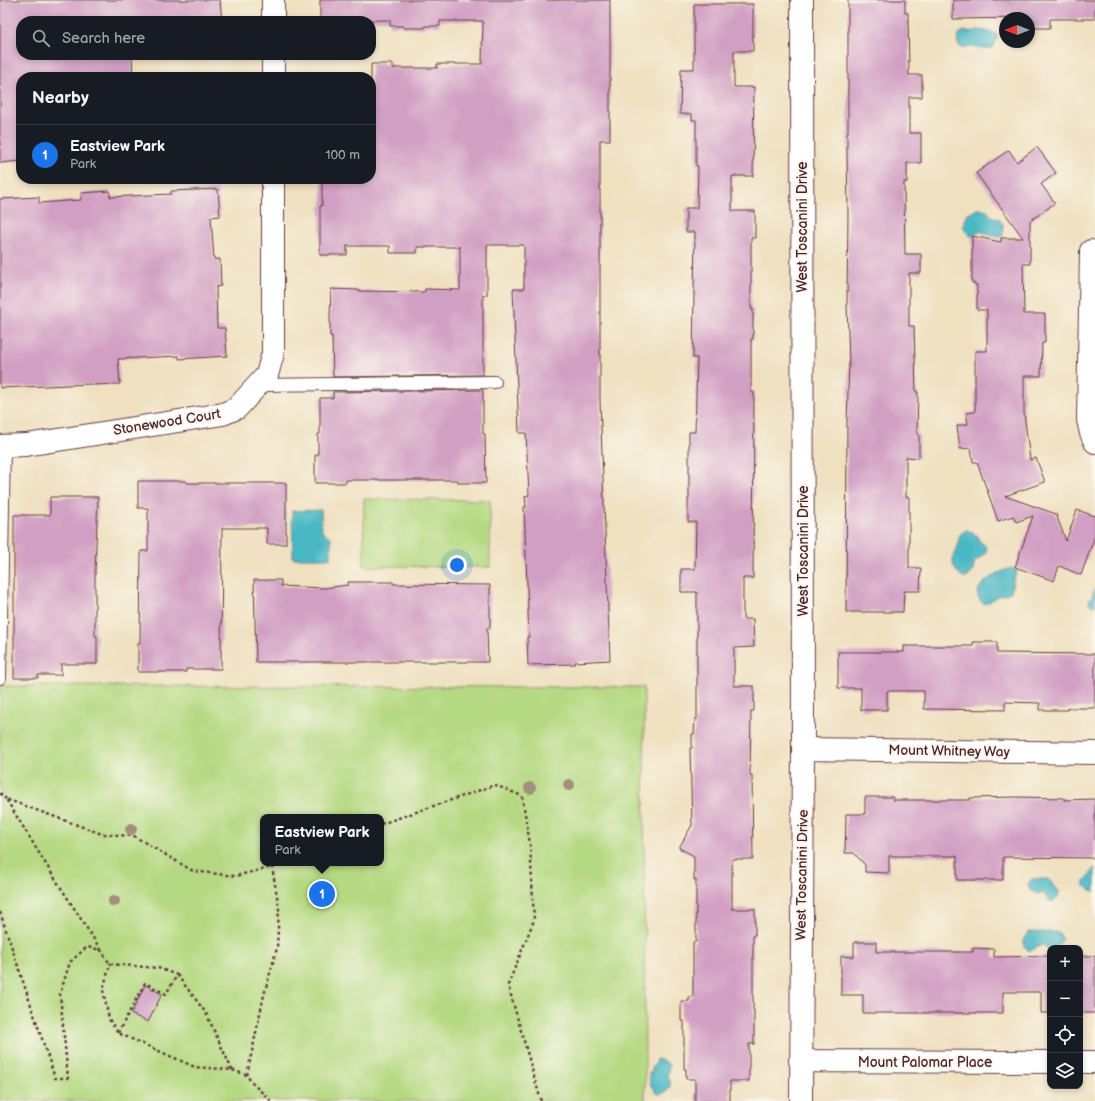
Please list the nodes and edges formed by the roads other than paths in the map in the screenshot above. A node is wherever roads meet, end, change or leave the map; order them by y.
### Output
1 (273, 0) edge
2 (802, 0) edge
3 (273, 16) edge
4 (273, 60) edge
5 (273, 72) edge
6 (274, 184) edge
7 (1091, 251) dead end
8 (495, 382) dead end
9 (257, 385) junction
10 (1095, 442) edge
11 (2, 446) edge
12 (0, 678) edge
13 (803, 749) junction
14 (1095, 753) edge
15 (800, 1062) junction
16 (1047, 1062) edge
17 (1083, 1062) edge
18 (1095, 1062) edge
19 (801, 1101) edge

1 - 3 street
2 - 13 street, West Toscanini Drive
4 - 5 street
6 - 9 street, Stonewood Court
7 - 10 street
8 - 9 lane
9 - 11 street, Stonewood Court
11 - 12 lane
13 - 14 street, Mount Whitney Way
13 - 15 street, West Toscanini Drive
15 - 16 street, Mount Palomar Place
15 - 19 street, West Toscanini Drive
17 - 18 street

